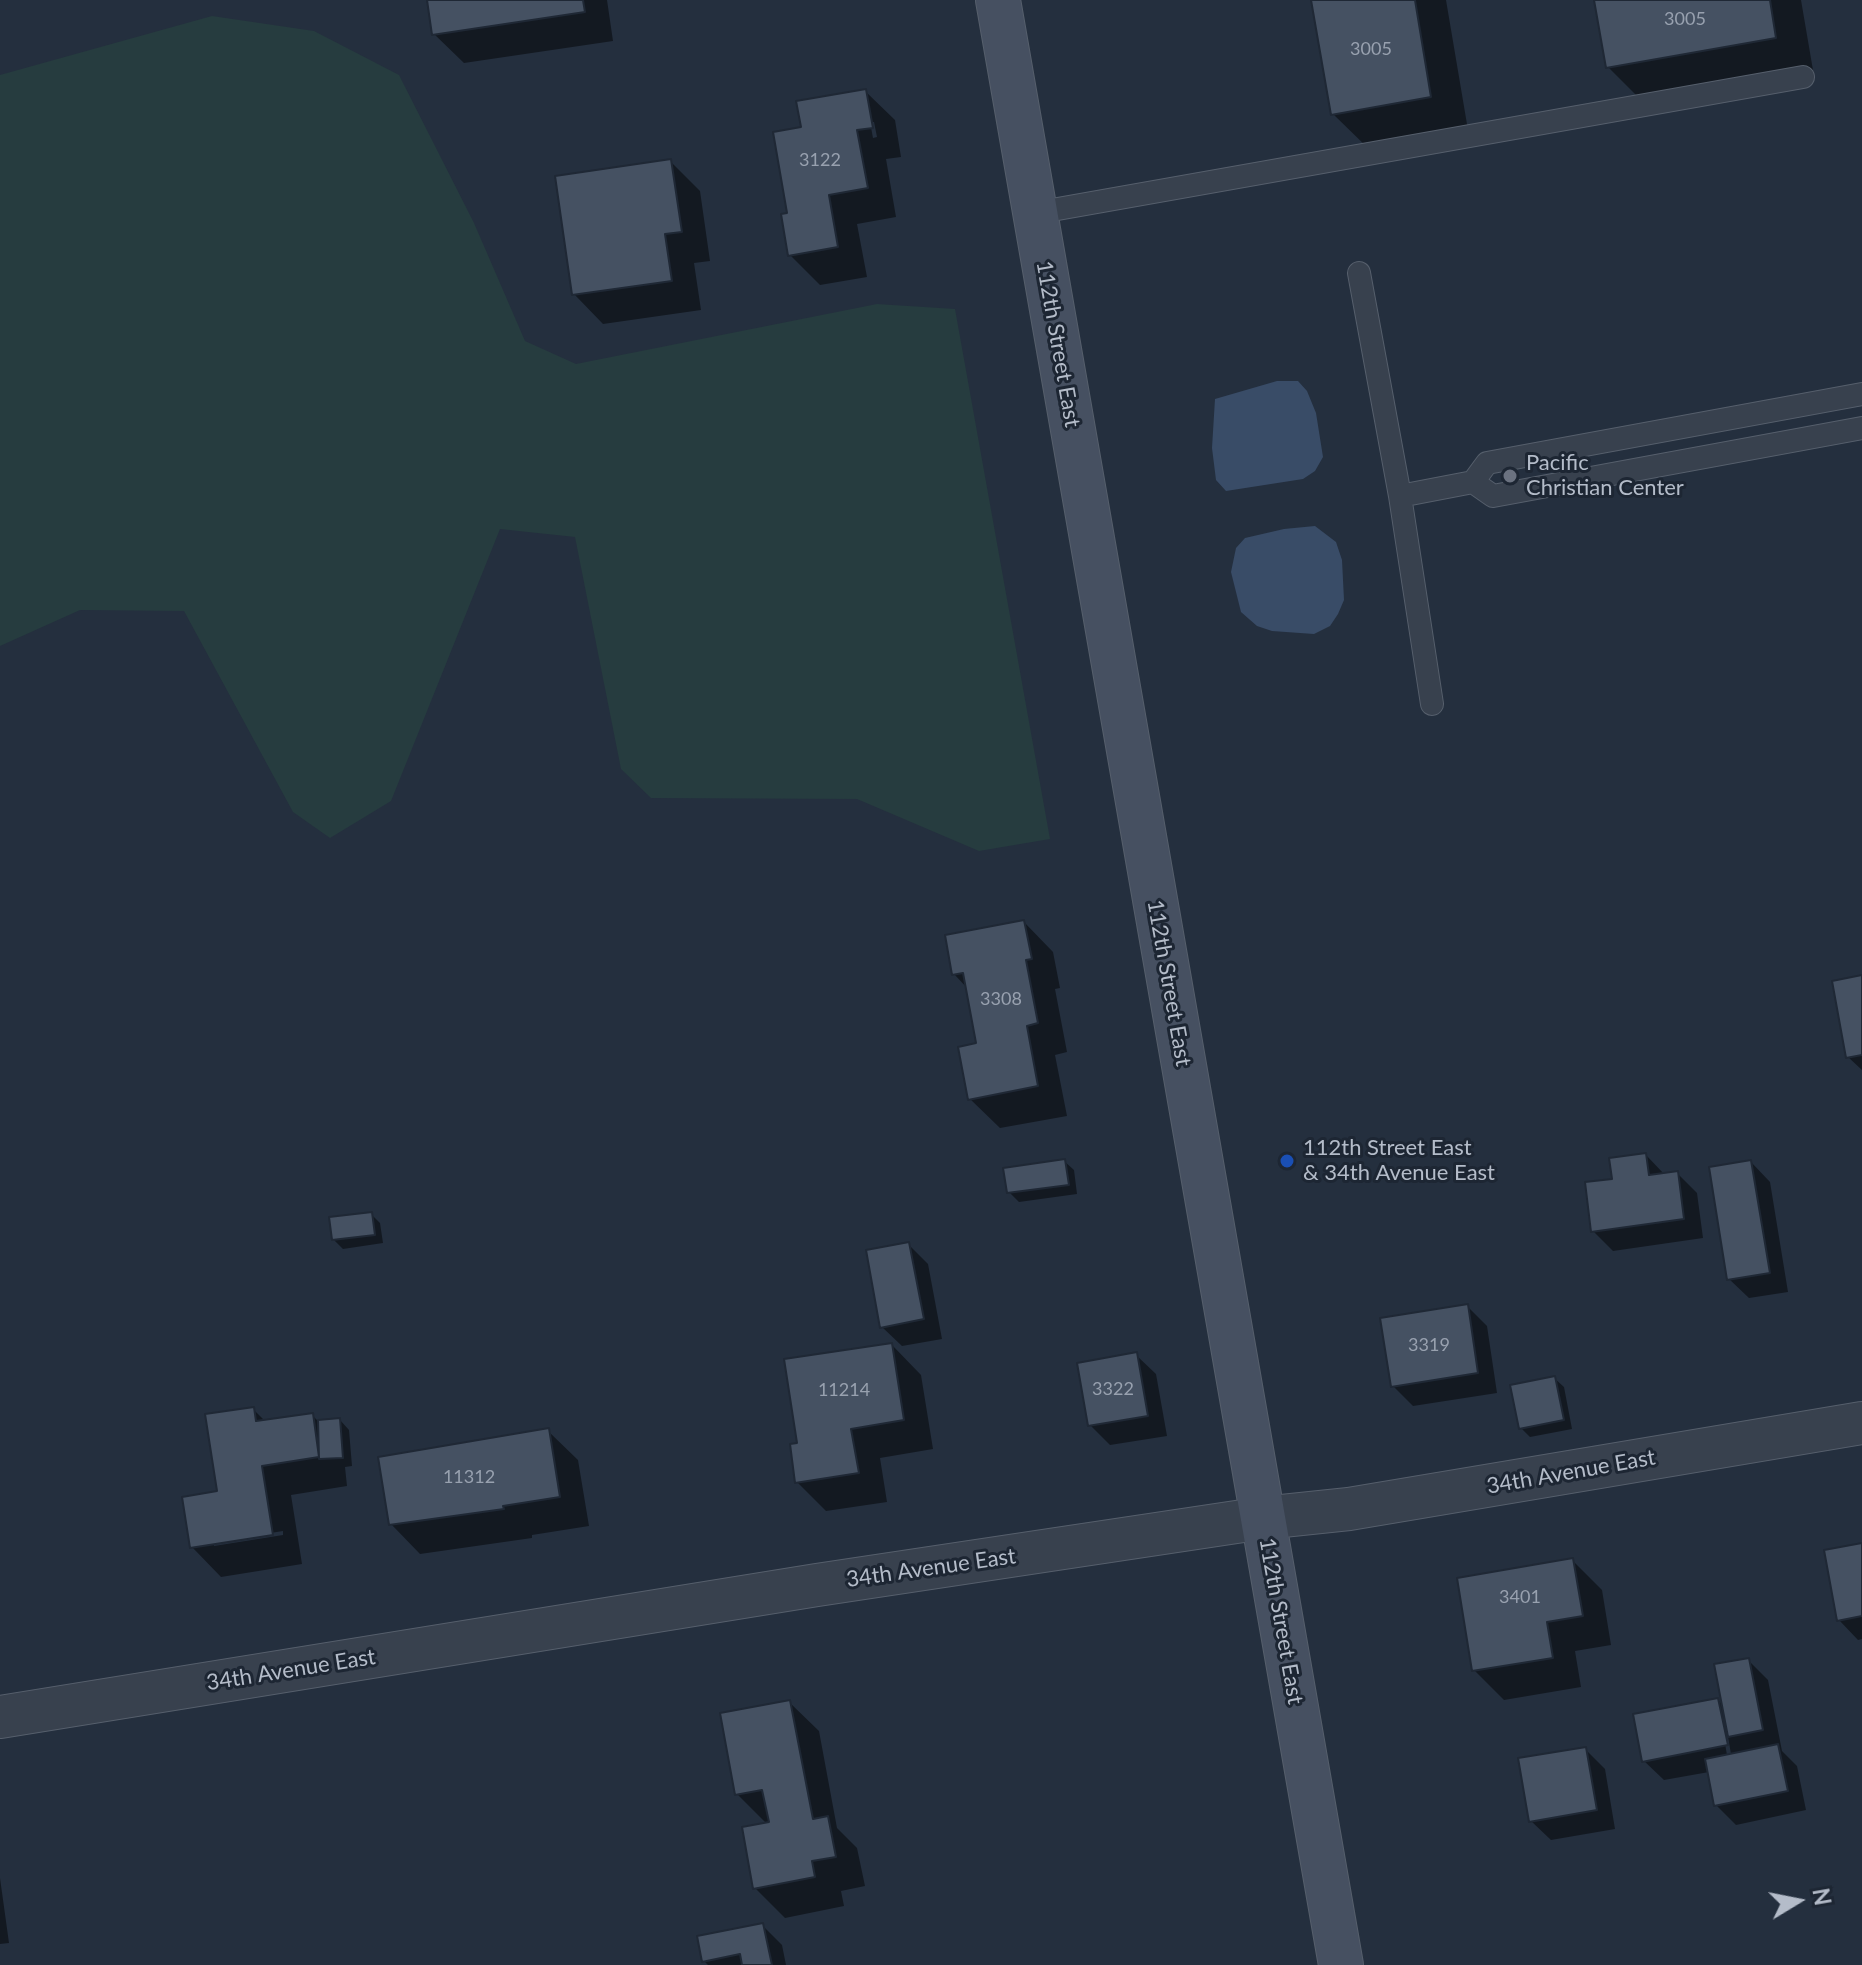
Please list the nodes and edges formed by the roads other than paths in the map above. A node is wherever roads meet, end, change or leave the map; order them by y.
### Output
1 (998, 0) edge
2 (1803, 77) dead end
3 (1035, 213) junction
4 (1359, 273) dead end
5 (1862, 394) edge
6 (1862, 428) edge
7 (1473, 482) junction
8 (1400, 496) junction
9 (1432, 704) dead end
10 (1862, 1423) edge
11 (1263, 1518) junction
12 (0, 1717) edge
13 (1341, 1965) edge

1 - 3 main road, 112th Street East
2 - 3 lane
3 - 11 main road, 112th Street East
4 - 8 lane
5 - 7 lane
6 - 7 lane
7 - 8 lane
8 - 9 lane
10 - 11 street, 34th Avenue East
11 - 12 street, 34th Avenue East
11 - 13 main road, 112th Street East

